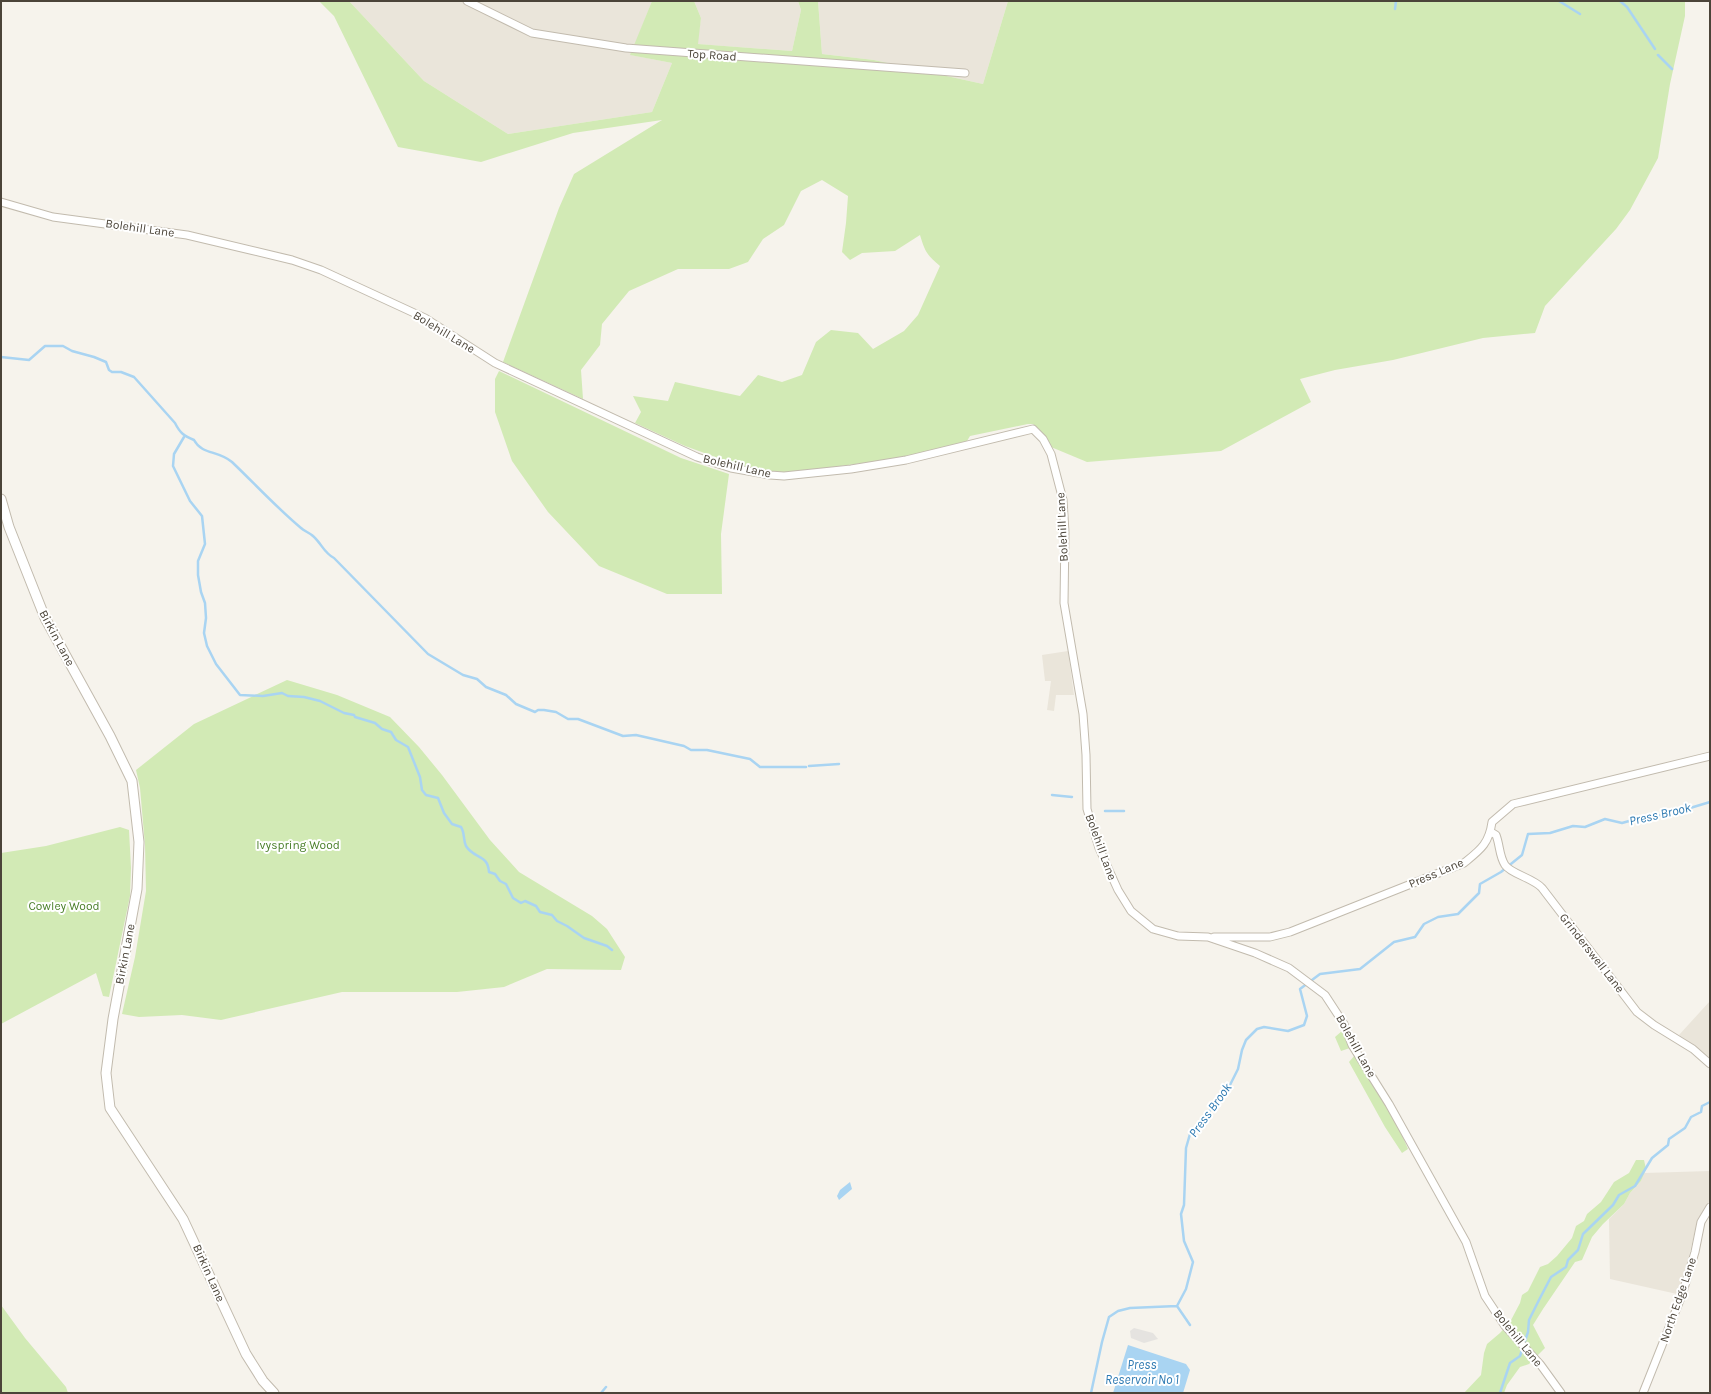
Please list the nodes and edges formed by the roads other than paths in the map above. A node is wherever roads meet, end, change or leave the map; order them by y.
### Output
1 (467, 1) edge
2 (965, 73) dead end
3 (1, 202) edge
4 (1, 499) edge
5 (5, 528) edge
6 (1710, 756) edge
7 (1490, 832) junction
8 (1208, 937) junction
9 (1710, 1064) edge
10 (1710, 1207) edge
11 (274, 1393) edge
12 (1561, 1393) edge
13 (1643, 1393) edge

1 - 2 street, Top Road
3 - 8 street, Bolehill Lane
4 - 5 street, Birkin Lane
5 - 11 street, Birkin Lane
6 - 7 street, Press Lane
7 - 8 street, Press Lane
7 - 9 street, Grinderswell Lane
8 - 12 street, Bolehill Lane
10 - 13 street, North Edge Lane

